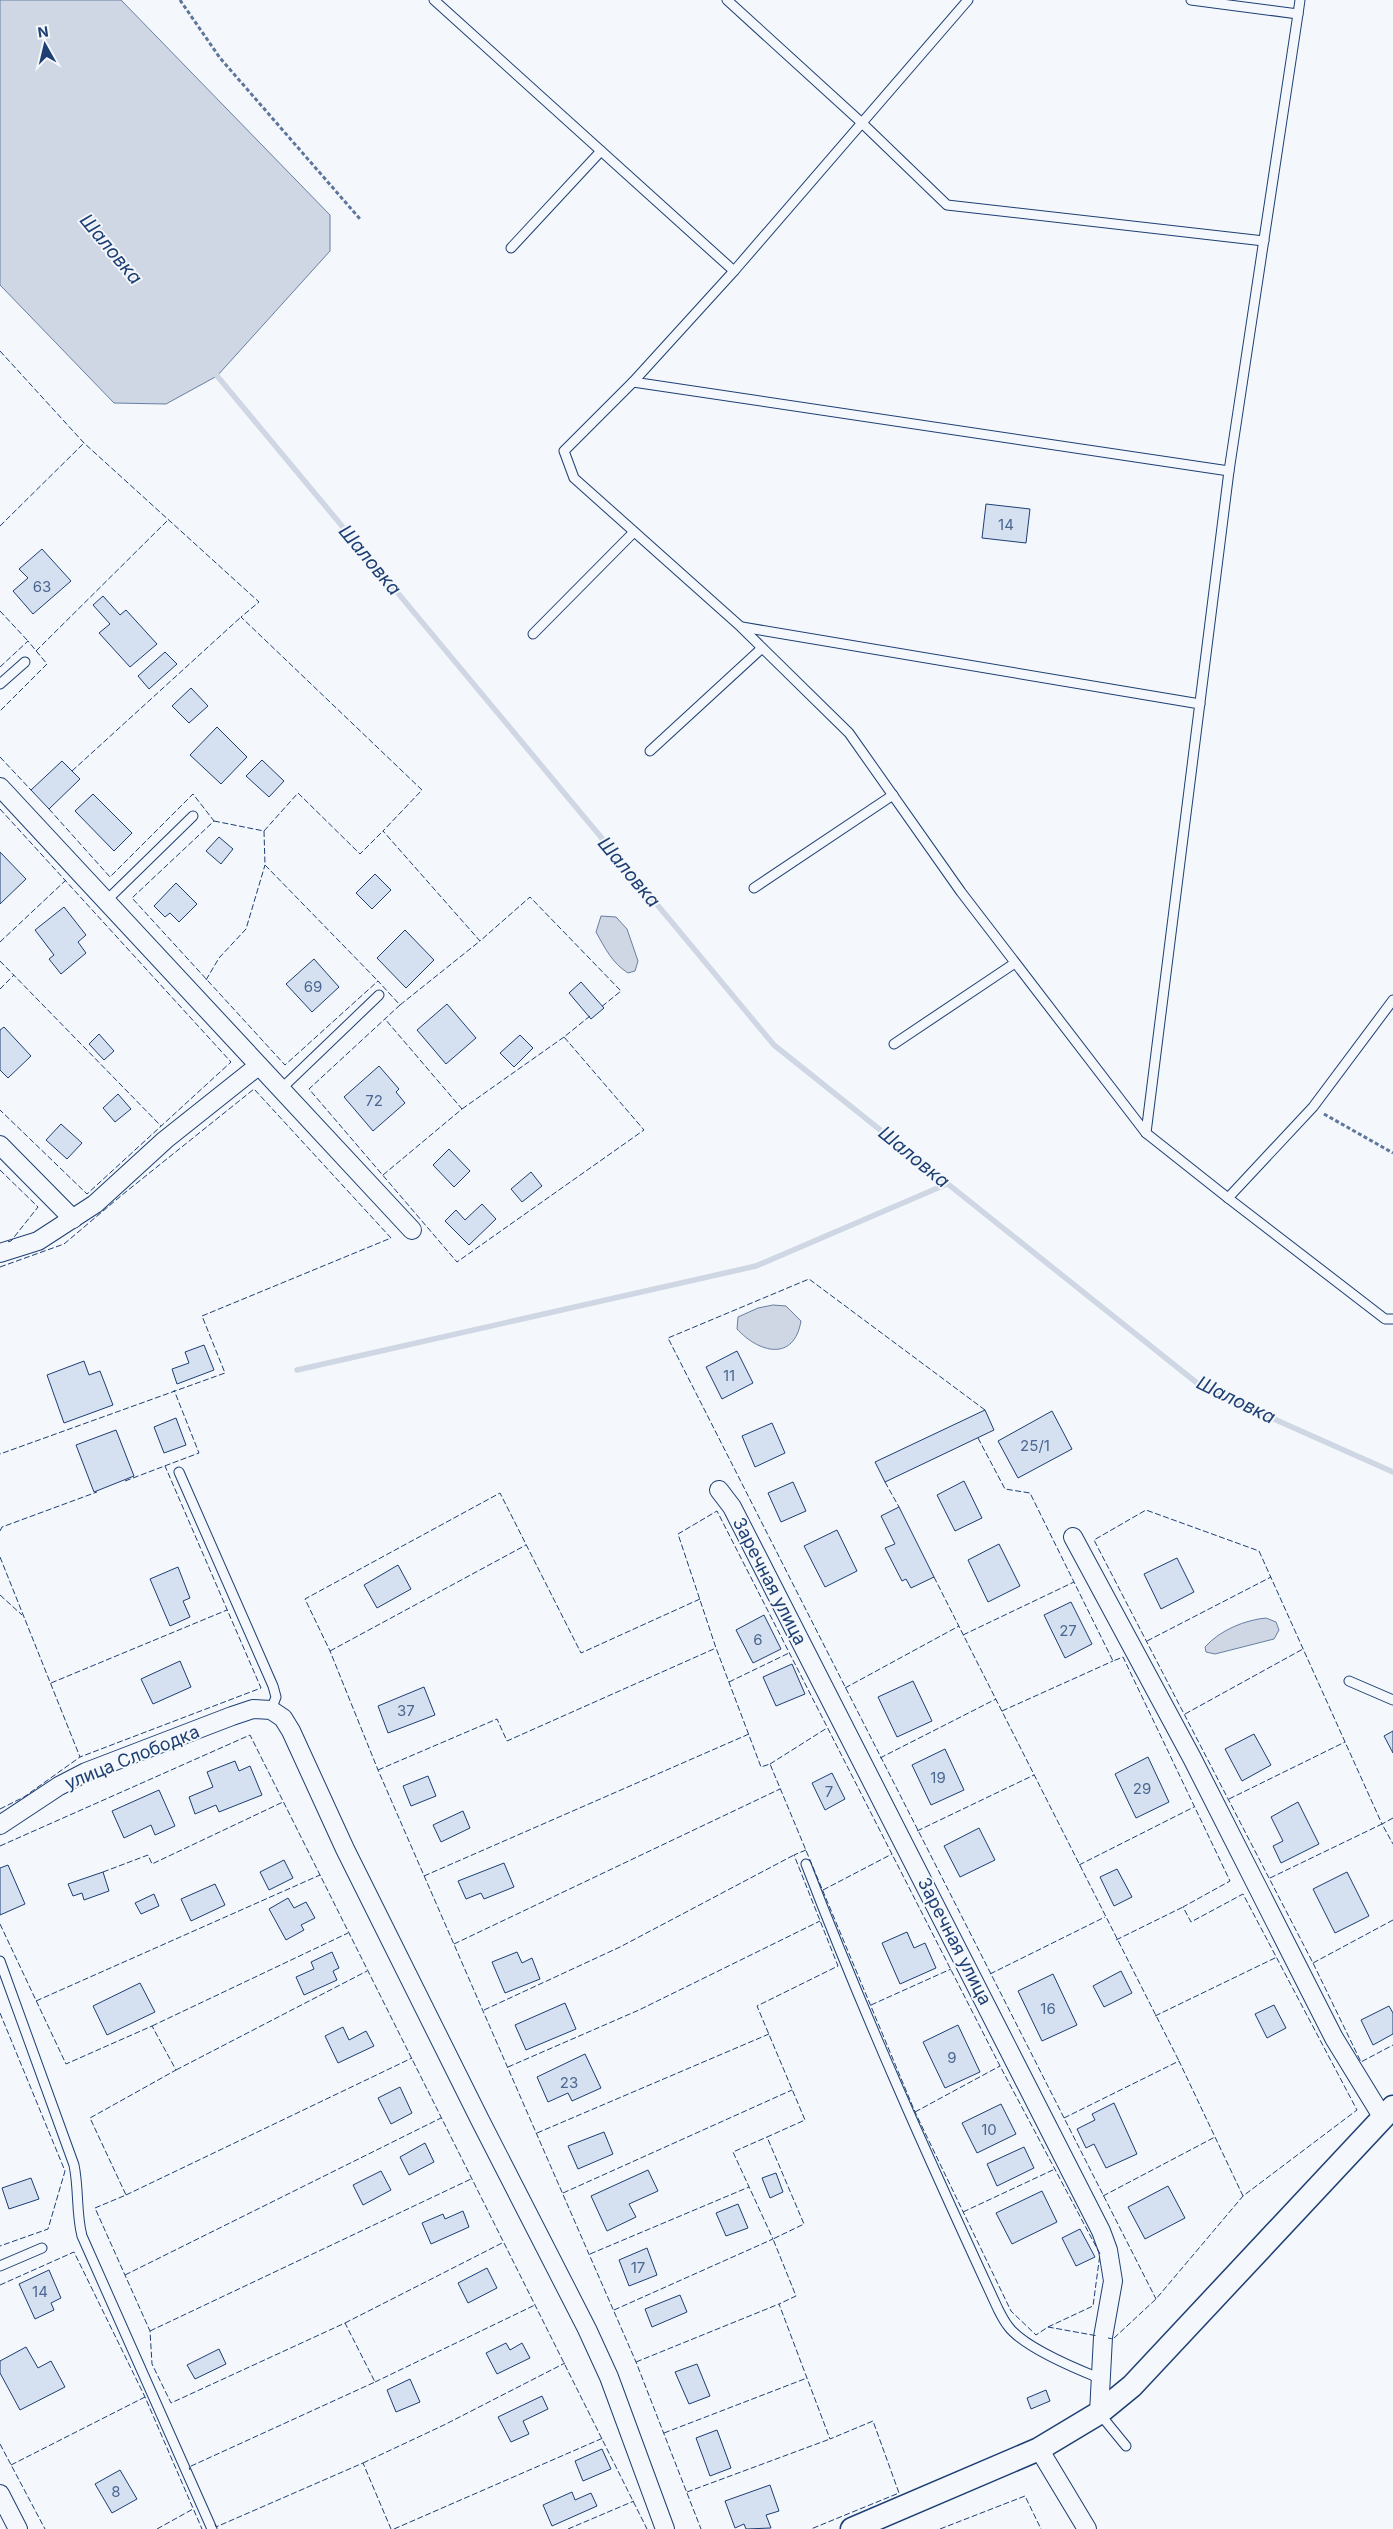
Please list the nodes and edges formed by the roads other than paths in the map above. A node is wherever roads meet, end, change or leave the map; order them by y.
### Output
1 (434, 0) edge
2 (726, 0) edge
3 (968, 0) edge
4 (1192, 0) edge
5 (1300, 0) edge
6 (1298, 14) junction
7 (862, 123) junction
8 (601, 151) junction
9 (1264, 241) junction
10 (511, 248) dead end
11 (734, 272) junction
12 (633, 382) junction
13 (1229, 471) junction
14 (634, 532) junction
15 (741, 627) junction
16 (533, 634) dead end
17 (762, 648) junction
18 (25, 662) dead end
19 (0, 684) edge
20 (1200, 704) junction
21 (650, 751) dead end
22 (0, 788) edge
23 (893, 795) junction
24 (193, 816) dead end
25 (754, 888) dead end
26 (107, 900) junction
27 (1015, 963) junction
28 (379, 995) dead end
29 (1393, 1000) edge
30 (894, 1044) dead end
31 (258, 1066) junction
32 (280, 1090) junction
33 (1146, 1133) junction
34 (0, 1145) edge
35 (1228, 1198) junction
36 (73, 1219) junction
37 (412, 1230) dead end
38 (0, 1253) edge
39 (1393, 1320) edge
40 (179, 1472) dead end
41 (719, 1490) dead end
42 (1074, 1537) dead end
43 (1349, 1681) dead end
44 (1393, 1700) edge
45 (271, 1710) junction
46 (0, 1825) edge
47 (806, 1864) dead end
48 (0, 1961) edge
49 (1388, 2112) edge
50 (42, 2248) dead end
51 (0, 2266) edge
52 (1099, 2378) junction
53 (1099, 2413) junction
54 (1126, 2446) dead end
55 (1039, 2449) junction
56 (0, 2494) edge
57 (18, 2529) edge
58 (212, 2529) edge
59 (665, 2529) edge
60 (852, 2529) edge
61 (1087, 2529) edge

1 - 8 lane
2 - 7 lane
3 - 7 lane
4 - 6 lane
5 - 6 lane
6 - 9 lane
7 - 9 lane
7 - 11 lane
8 - 10 lane
8 - 11 lane
9 - 13 lane
11 - 12 lane
12 - 13 lane
12 - 14 lane
13 - 20 lane
14 - 15 lane
14 - 16 lane
15 - 17 lane
15 - 20 lane
17 - 21 lane
17 - 23 lane
18 - 19 lane
20 - 33 lane
22 - 26 street
23 - 25 lane
23 - 27 lane
24 - 26 lane
26 - 31 street
27 - 30 lane
27 - 33 lane
28 - 32 lane
29 - 35 lane
31 - 32 street
31 - 36 street
32 - 37 street
33 - 35 lane
34 - 36 street
35 - 39 lane
36 - 38 street
40 - 45 lane
41 - 52 street, Заречная улица
42 - 49 street
43 - 44 lane
45 - 46 street, улица Слободка
45 - 59 street
47 - 52 lane
48 - 58 lane
49 - 53 street
50 - 51 lane
52 - 53 street, Заречная улица
53 - 54 lane
53 - 55 street
55 - 60 street
55 - 61 street
56 - 57 street

